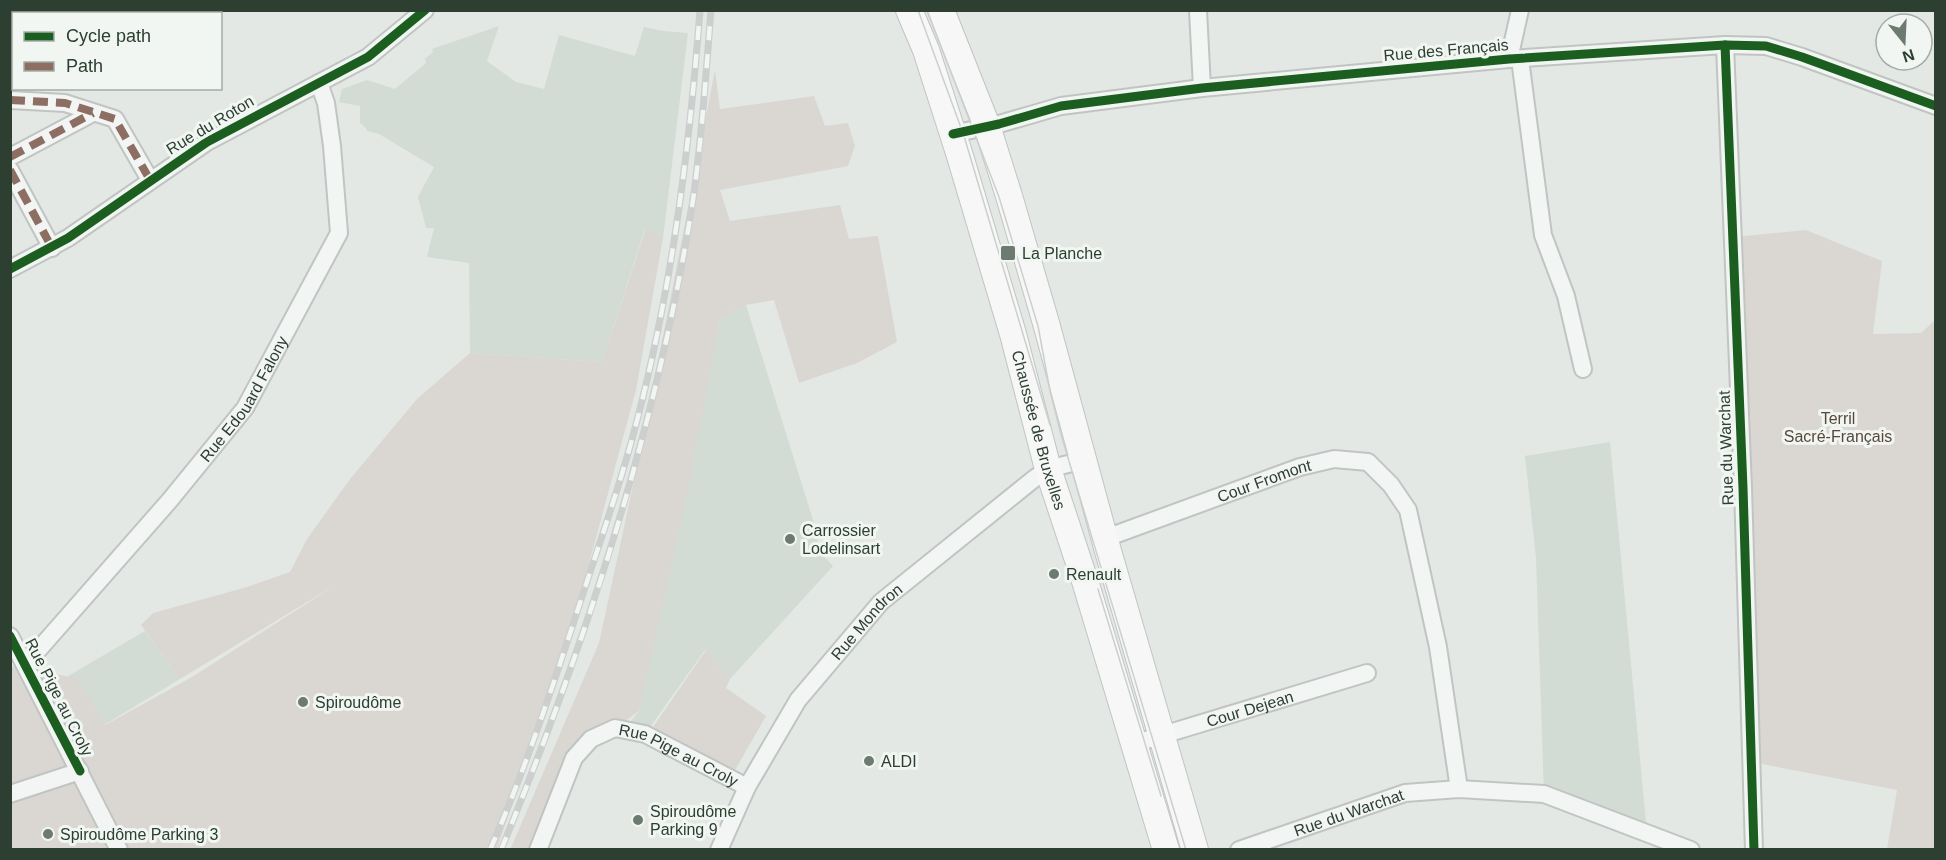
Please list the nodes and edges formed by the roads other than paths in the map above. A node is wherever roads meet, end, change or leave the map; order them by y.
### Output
1 (425, 10) edge
2 (909, 10) edge
3 (941, 10) edge
4 (1198, 10) edge
5 (1520, 10) edge
6 (1725, 45) junction
7 (1515, 59) junction
8 (319, 82) junction
9 (1202, 88) junction
10 (10, 100) edge
11 (1935, 106) edge
12 (93, 112) junction
13 (987, 126) junction
14 (953, 134) junction
15 (10, 157) edge
16 (10, 170) edge
17 (150, 180) junction
18 (52, 248) junction
19 (10, 269) edge
20 (1583, 369) dead end
21 (1084, 460) junction
22 (1048, 469) junction
23 (1105, 540) junction
24 (10, 636) edge
25 (26, 664) junction
26 (1367, 673) dead end
27 (1162, 736) junction
28 (1133, 744) junction
29 (80, 771) junction
30 (747, 787) junction
31 (1459, 789) junction
32 (10, 794) edge
33 (119, 849) edge
34 (538, 849) edge
35 (719, 849) edge
36 (1166, 849) edge
37 (1195, 849) edge
38 (1239, 849) edge
39 (1690, 849) edge
40 (1754, 849) edge

1 - 8 street, Rue du Roton
2 - 14 main road, Chaussée de Bruxelles
3 - 13 main road, Chaussée de Bruxelles
4 - 9 street
5 - 7 street
6 - 7 street, Rue des Français
6 - 11 street, Rue des Français
6 - 40 street, Rue du Warchat
7 - 9 street, Rue des Français
7 - 20 street
8 - 17 street, Rue du Roton
8 - 25 street, Rue Edouard Falony
9 - 13 street, Rue des Français
10 - 12 street
12 - 15 street
12 - 17 street
13 - 14 street, Rue des Français
13 - 21 main road, Chaussée de Bruxelles
14 - 22 main road, Chaussée de Bruxelles
16 - 18 street
17 - 18 street, Rue du Roton
18 - 19 street, Rue du Roton
21 - 22 street, Rue Mondron
21 - 23 main road, Chaussée de Bruxelles
22 - 28 main road, Chaussée de Bruxelles
22 - 30 street, Rue Mondron
23 - 27 main road, Chaussée de Bruxelles
23 - 31 street, Cour Fromont
24 - 25 street, Rue Pige au Croly
25 - 29 street, Rue Pige au Croly
26 - 27 street, Cour Dejean
27 - 28 street, Cour Dejean
27 - 37 main road, Chaussée de Bruxelles
28 - 36 main road, Chaussée de Bruxelles
29 - 32 street
29 - 33 street, Rue Pige au Croly
30 - 34 street, Rue Pige au Croly
30 - 35 street, Rue Mondron
31 - 38 street, Rue du Warchat
31 - 39 street, Rue du Warchat

